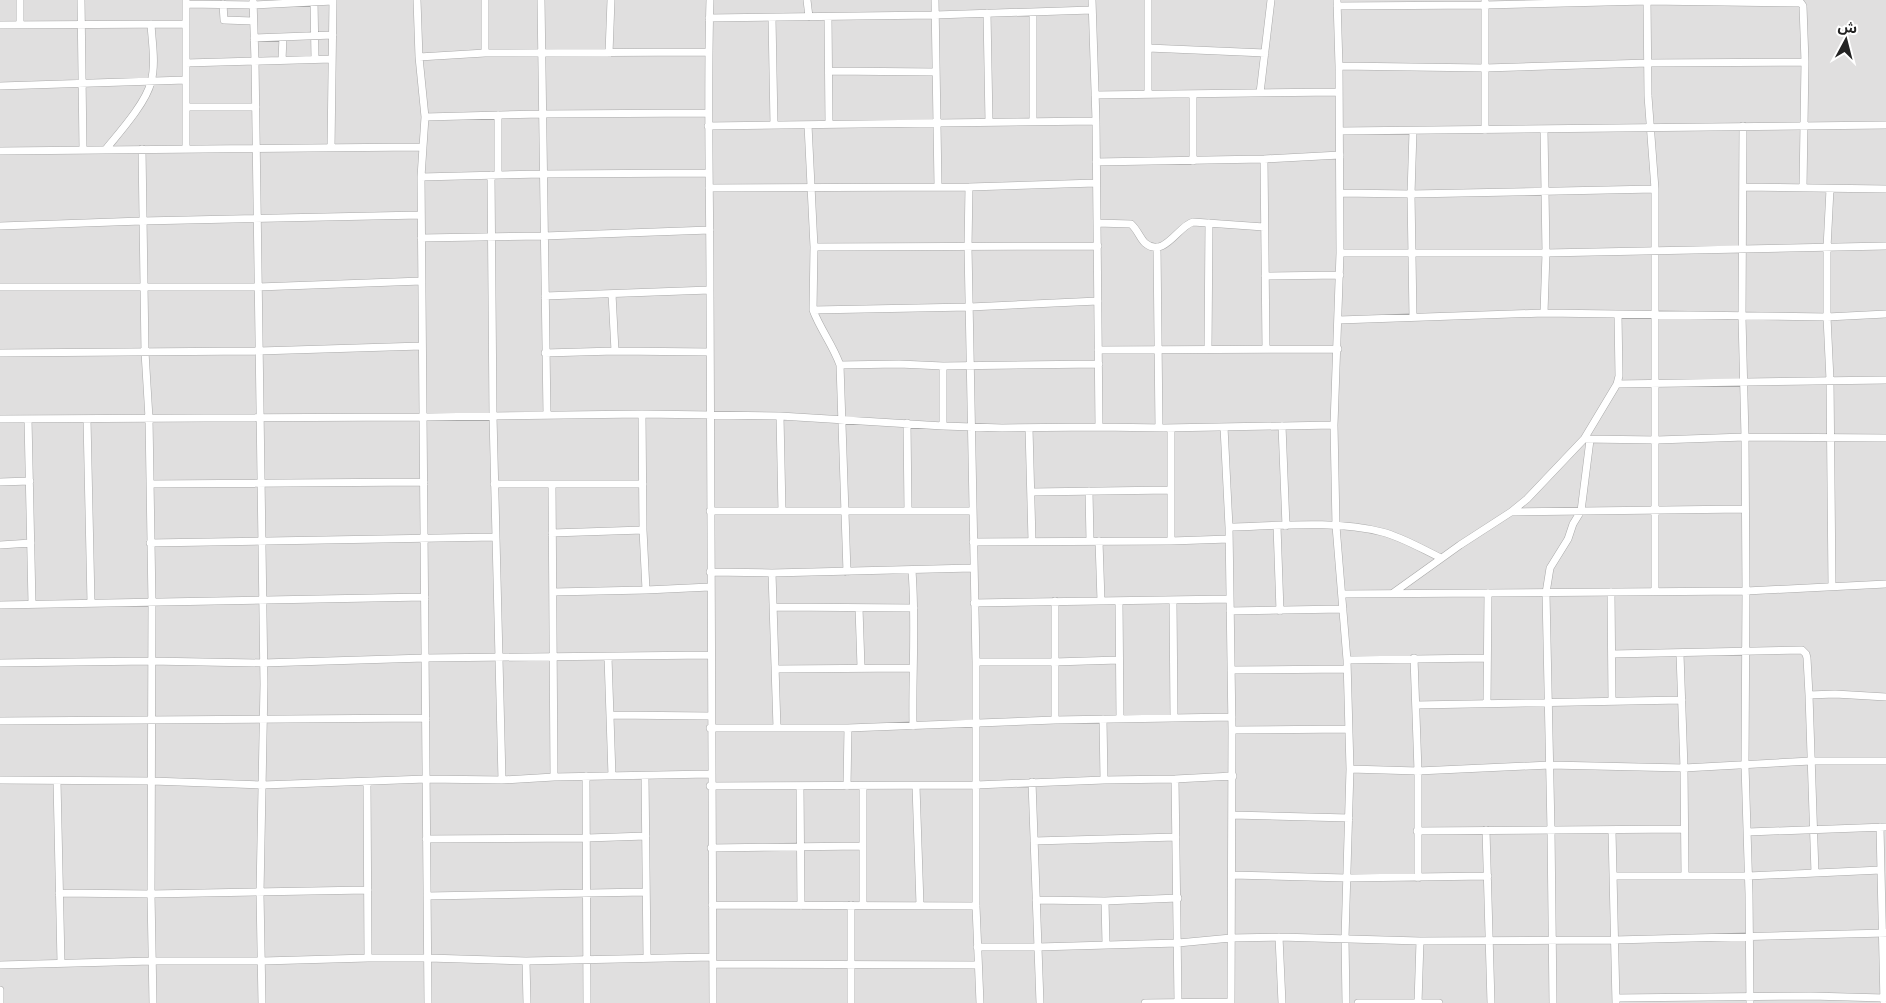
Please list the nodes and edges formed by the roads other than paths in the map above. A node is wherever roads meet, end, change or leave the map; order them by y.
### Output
1 (20, 0) edge
2 (82, 0) edge
3 (417, 0) edge
4 (485, 0) edge
5 (540, 0) edge
6 (611, 0) edge
7 (710, 0) edge
8 (807, 0) edge
9 (934, 0) edge
10 (1092, 0) edge
11 (1148, 0) edge
12 (1271, 0) edge
13 (1647, 0) edge
14 (314, 1) edge
15 (333, 1) edge
16 (186, 2) edge
17 (253, 2) edge
18 (1485, 2) edge
19 (1337, 3) edge
20 (223, 4) junction
21 (1092, 10) junction
22 (1032, 12) junction
23 (987, 13) junction
24 (934, 15) junction
25 (808, 17) junction
26 (828, 17) junction
27 (709, 18) junction
28 (772, 18) junction
29 (254, 21) junction
30 (82, 24) junction
31 (151, 24) junction
32 (186, 24) junction
33 (0, 25) edge
34 (20, 25) junction
35 (333, 35) junction
36 (314, 36) junction
37 (282, 37) junction
38 (254, 38) junction
39 (1148, 48) junction
40 (541, 52) junction
41 (708, 52) junction
42 (485, 53) junction
43 (609, 53) junction
44 (1265, 53) junction
45 (419, 57) junction
46 (315, 59) junction
47 (332, 59) junction
48 (282, 60) junction
49 (255, 61) junction
50 (1805, 62) junction
51 (186, 63) junction
52 (1648, 63) junction
53 (1339, 66) junction
54 (1485, 68) junction
55 (829, 71) junction
56 (935, 72) junction
57 (186, 80) junction
58 (152, 81) junction
59 (82, 83) junction
60 (0, 86) edge
61 (1339, 92) junction
62 (1260, 93) junction
63 (1148, 94) junction
64 (1193, 94) junction
65 (1095, 95) junction
66 (186, 107) junction
67 (256, 107) junction
68 (708, 113) junction
69 (542, 114) junction
70 (498, 115) junction
71 (425, 117) junction
72 (1033, 121) junction
73 (1096, 121) junction
74 (936, 122) junction
75 (988, 122) junction
76 (808, 124) junction
77 (829, 124) junction
78 (774, 125) junction
79 (1886, 125) edge
80 (708, 126) junction
81 (1743, 126) junction
82 (1804, 126) junction
83 (1651, 128) junction
84 (1544, 129) junction
85 (1485, 130) junction
86 (1340, 131) junction
87 (1413, 131) junction
88 (422, 147) junction
89 (256, 148) junction
90 (331, 148) junction
91 (106, 149) junction
92 (142, 149) junction
93 (186, 149) junction
94 (83, 150) junction
95 (0, 151) edge
96 (1340, 155) junction
97 (1264, 159) junction
98 (1193, 161) junction
99 (1096, 162) junction
100 (709, 173) junction
101 (543, 174) junction
102 (494, 175) junction
103 (421, 177) junction
104 (1096, 183) junction
105 (812, 186) junction
106 (938, 186) junction
107 (969, 187) junction
108 (1743, 187) junction
109 (710, 188) junction
110 (1803, 188) junction
111 (1655, 189) junction
112 (1830, 189) junction
113 (1886, 190) edge
114 (1544, 192) junction
115 (1340, 193) junction
116 (1411, 194) junction
117 (421, 215) junction
118 (257, 218) junction
119 (142, 221) junction
120 (1097, 223) junction
121 (1209, 224) junction
122 (0, 226) edge
123 (1264, 227) junction
124 (710, 230) junction
125 (544, 236) junction
126 (492, 237) junction
127 (422, 238) junction
128 (1098, 246) junction
129 (1886, 246) edge
130 (814, 247) junction
131 (968, 247) junction
132 (1157, 247) junction
133 (1743, 248) junction
134 (1827, 248) junction
135 (1656, 251) junction
136 (1340, 253) junction
137 (1412, 253) junction
138 (1546, 253) junction
139 (1340, 275) junction
140 (1265, 276) junction
141 (422, 281) junction
142 (0, 287) edge
143 (258, 287) junction
144 (144, 288) junction
145 (710, 290) junction
146 (612, 294) junction
147 (545, 296) junction
148 (1098, 301) junction
149 (970, 307) junction
150 (813, 310) junction
151 (1544, 313) junction
152 (1886, 314) edge
153 (1618, 315) junction
154 (1656, 315) junction
155 (1413, 317) junction
156 (1742, 317) junction
157 (1827, 317) junction
158 (1339, 320) junction
159 (422, 346) junction
160 (1159, 348) junction
161 (1266, 348) junction
162 (1208, 349) junction
163 (1338, 349) junction
164 (259, 350) junction
165 (1098, 350) junction
166 (614, 351) junction
167 (145, 352) junction
168 (710, 352) junction
169 (0, 353) edge
170 (545, 354) junction
171 (1099, 364) junction
172 (840, 365) junction
173 (944, 366) junction
174 (970, 366) junction
175 (1830, 380) junction
176 (1886, 380) edge
177 (1743, 381) junction
178 (1656, 382) junction
179 (1618, 384) junction
180 (642, 414) junction
181 (710, 414) junction
182 (547, 415) junction
183 (493, 416) junction
184 (780, 416) junction
185 (423, 417) junction
186 (149, 418) junction
187 (260, 418) junction
188 (0, 419) edge
189 (28, 419) junction
190 (87, 419) junction
191 (842, 420) junction
192 (907, 423) junction
193 (1334, 425) junction
194 (943, 426) junction
195 (1099, 426) junction
196 (1282, 426) junction
197 (972, 427) junction
198 (1224, 427) junction
199 (1029, 428) junction
200 (1159, 428) junction
201 (1171, 428) junction
202 (1745, 437) junction
203 (1830, 438) junction
204 (1886, 438) edge
205 (1587, 439) junction
206 (1657, 440) junction
207 (30, 481) junction
208 (0, 482) edge
209 (424, 482) junction
210 (261, 483) junction
211 (150, 484) junction
212 (494, 484) junction
213 (552, 484) junction
214 (643, 484) junction
215 (1172, 490) junction
216 (1089, 491) junction
217 (1032, 492) junction
218 (782, 510) junction
219 (908, 510) junction
220 (1745, 510) junction
221 (710, 511) junction
222 (844, 511) junction
223 (973, 511) junction
224 (1581, 511) junction
225 (1656, 511) junction
226 (1511, 512) junction
227 (1277, 526) junction
228 (1286, 526) junction
229 (1336, 526) junction
230 (1229, 527) junction
231 (643, 530) junction
232 (552, 533) junction
233 (496, 537) junction
234 (424, 538) junction
235 (1229, 539) junction
236 (261, 540) junction
237 (1032, 541) junction
238 (1090, 541) junction
239 (1099, 541) junction
240 (1171, 541) junction
241 (973, 542) junction
242 (31, 543) junction
243 (150, 543) junction
244 (0, 545) edge
245 (1441, 558) junction
246 (973, 568) junction
247 (912, 571) junction
248 (710, 572) junction
249 (847, 572) junction
250 (772, 573) junction
251 (1886, 584) edge
252 (710, 586) junction
253 (1832, 586) junction
254 (646, 590) junction
255 (1655, 591) junction
256 (1746, 591) junction
257 (553, 592) junction
258 (1611, 592) junction
259 (1488, 593) junction
260 (1546, 593) junction
261 (1342, 594) junction
262 (1392, 594) junction
263 (425, 597) junction
264 (1230, 599) junction
265 (263, 600) junction
266 (1174, 600) junction
267 (1055, 601) junction
268 (1102, 601) junction
269 (1118, 601) junction
270 (91, 602) junction
271 (152, 603) junction
272 (974, 603) junction
273 (32, 604) junction
274 (0, 605) edge
275 (774, 607) junction
276 (859, 608) junction
277 (914, 608) junction
278 (1343, 609) junction
279 (1280, 610) junction
280 (1230, 611) junction
281 (1746, 652) junction
282 (1612, 654) junction
283 (1680, 654) junction
284 (710, 655) junction
285 (608, 657) junction
286 (425, 658) junction
287 (499, 658) junction
288 (553, 658) junction
289 (1414, 658) junction
290 (1486, 658) junction
291 (1119, 660) junction
292 (1347, 660) junction
293 (150, 661) junction
294 (976, 662) junction
295 (1054, 662) junction
296 (0, 663) edge
297 (263, 663) junction
298 (861, 667) junction
299 (912, 668) junction
300 (776, 669) junction
301 (1347, 669) junction
302 (1231, 670) junction
303 (1809, 695) junction
304 (1886, 697) edge
305 (1682, 700) junction
306 (1612, 701) junction
307 (1487, 703) junction
308 (1549, 703) junction
309 (1416, 705) junction
310 (610, 716) junction
311 (710, 716) junction
312 (1232, 717) junction
313 (426, 718) junction
314 (1120, 718) junction
315 (1174, 718) junction
316 (1103, 719) junction
317 (264, 720) junction
318 (1055, 720) junction
319 (0, 721) edge
320 (152, 721) junction
321 (975, 724) junction
322 (913, 726) junction
323 (710, 728) junction
324 (777, 728) junction
325 (848, 728) junction
326 (1349, 729) junction
327 (1232, 730) junction
328 (1811, 760) junction
329 (1886, 761) edge
330 (1550, 765) junction
331 (1744, 765) junction
332 (1684, 768) junction
333 (1350, 769) junction
334 (1418, 770) junction
335 (710, 774) junction
336 (554, 776) junction
337 (586, 776) junction
338 (612, 776) junction
339 (645, 776) junction
340 (1233, 776) junction
341 (426, 779) junction
342 (1175, 779) junction
343 (0, 780) edge
344 (502, 780) junction
345 (1104, 780) junction
346 (57, 781) junction
347 (152, 781) junction
348 (367, 782) junction
349 (1032, 782) junction
350 (263, 785) junction
351 (976, 785) junction
352 (710, 786) junction
353 (847, 786) junction
354 (863, 786) junction
355 (916, 786) junction
356 (800, 787) junction
357 (1232, 815) junction
358 (1349, 818) junction
359 (1883, 827) edge
360 (1684, 829) junction
361 (1486, 830) junction
362 (1552, 830) junction
363 (1612, 830) junction
364 (1812, 830) junction
365 (1417, 831) junction
366 (1748, 832) junction
367 (646, 836) junction
368 (1176, 837) junction
369 (587, 838) junction
370 (426, 839) junction
371 (1034, 841) junction
372 (864, 846) junction
373 (801, 847) junction
374 (711, 848) junction
375 (1881, 870) junction
376 (1815, 873) junction
377 (1232, 875) junction
378 (1488, 876) junction
379 (1614, 876) junction
380 (1685, 876) junction
381 (1748, 876) junction
382 (1346, 878) junction
383 (1418, 878) junction
384 (368, 890) junction
385 (59, 892) junction
386 (646, 892) junction
387 (260, 893) junction
388 (587, 893) junction
389 (151, 894) junction
390 (427, 896) junction
391 (1178, 898) junction
392 (1036, 900) junction
393 (1105, 901) junction
394 (712, 905) junction
395 (850, 905) junction
396 (863, 905) junction
397 (920, 905) junction
398 (801, 906) junction
399 (976, 906) junction
400 (1885, 933) edge
401 (1750, 937) junction
402 (1231, 938) junction
403 (1279, 938) junction
404 (1345, 938) junction
405 (1552, 939) junction
406 (1490, 940) junction
407 (1614, 940) junction
408 (1420, 941) junction
409 (1178, 943) junction
410 (1106, 944) junction
411 (977, 947) junction
412 (1038, 947) junction
413 (647, 957) junction
414 (368, 958) junction
415 (428, 958) junction
416 (587, 960) junction
417 (152, 961) junction
418 (263, 961) junction
419 (526, 961) junction
420 (712, 961) junction
421 (61, 963) junction
422 (0, 965) edge
423 (850, 965) junction
424 (978, 965) junction
425 (0, 990) edge
426 (1812, 999) edge
427 (1750, 1000) edge
428 (1884, 1000) edge
429 (1616, 1001) edge
430 (1687, 1001) edge
431 (1178, 1002) edge
432 (1231, 1002) edge
433 (0, 1003) edge
434 (153, 1003) edge
435 (262, 1003) edge
436 (428, 1003) edge
437 (527, 1003) edge
438 (587, 1003) edge
439 (713, 1003) edge
440 (852, 1003) edge
441 (980, 1003) edge
442 (1040, 1003) edge
443 (1146, 1003) edge
444 (1282, 1003) edge
445 (1346, 1003) edge
446 (1358, 1003) edge
447 (1418, 1003) edge
448 (1439, 1003) edge
449 (1491, 1003) edge
450 (1553, 1003) edge

1 - 34 street
2 - 30 street
3 - 45 street
4 - 42 street
5 - 40 street
6 - 43 street
7 - 27 street
8 - 25 street
9 - 24 street
10 - 21 street
11 - 39 street
12 - 44 street
13 - 18 street
13 - 50 street
13 - 52 street
14 - 15 street
14 - 17 street
14 - 36 street
15 - 35 street
16 - 20 street
16 - 32 street
17 - 20 street
17 - 29 street
18 - 19 street
18 - 54 street
19 - 53 street
20 - 29 street
21 - 22 street
21 - 65 street
22 - 23 street
22 - 72 street
23 - 24 street
23 - 75 street
24 - 26 street
24 - 56 street
25 - 26 street
25 - 28 street
26 - 55 street
27 - 28 street
27 - 41 street
28 - 78 street
29 - 38 street
30 - 31 street
30 - 34 street
30 - 59 street
31 - 32 street
31 - 58 street
32 - 51 street
33 - 34 street
35 - 36 street
35 - 47 street
36 - 37 street
36 - 46 street
37 - 38 street
37 - 48 street
38 - 49 street
39 - 44 street
39 - 63 street
40 - 42 street
40 - 43 street
40 - 69 street
41 - 43 street
41 - 68 street
42 - 45 street
44 - 62 street
45 - 71 street
46 - 47 street
46 - 48 street
47 - 90 street
48 - 49 street
49 - 51 street
49 - 67 street
50 - 52 street
50 - 82 street
51 - 57 street
52 - 54 street
52 - 83 street
53 - 54 street
53 - 61 street
54 - 85 street
55 - 56 street
55 - 77 street
56 - 74 street
57 - 58 street
57 - 66 street
58 - 59 street
58 - 91 street
59 - 60 street
59 - 94 street
61 - 62 street
61 - 86 street
62 - 64 street
63 - 64 street
63 - 65 street
64 - 98 street
65 - 73 street
66 - 67 street
66 - 93 street
67 - 89 street
68 - 69 street
68 - 80 street
69 - 70 street
69 - 101 street
70 - 71 street
70 - 102 street
71 - 88 street
72 - 73 street
72 - 75 street
73 - 99 street
74 - 75 street
74 - 77 street
74 - 106 street
76 - 77 street
76 - 78 street
76 - 105 street
78 - 80 street
79 - 82 street
80 - 100 street
81 - 82 street
81 - 83 street
81 - 108 street
82 - 110 street
83 - 84 street
83 - 111 street
84 - 85 street
84 - 114 street
85 - 87 street
86 - 87 street
86 - 96 street
87 - 116 street
88 - 90 street
88 - 103 street
89 - 90 street
89 - 93 street
89 - 118 street
91 - 92 street
91 - 94 street
92 - 93 street
92 - 119 street
94 - 95 street
96 - 97 street
96 - 115 street
97 - 98 street
97 - 123 street
98 - 99 street
99 - 104 street
100 - 101 street
100 - 109 street
101 - 102 street
101 - 125 street
102 - 103 street
102 - 126 street
103 - 117 street
104 - 107 street
104 - 120 street
105 - 106 street
105 - 109 street
105 - 130 street
106 - 107 street
107 - 131 street
108 - 110 street
108 - 133 street
109 - 124 street
110 - 112 street
111 - 114 street
111 - 135 street
112 - 113 street
112 - 134 street
114 - 116 street
114 - 138 street
115 - 116 street
115 - 136 street
116 - 137 street
117 - 118 street
117 - 127 street
118 - 119 street
118 - 143 street
119 - 122 street
119 - 144 street
120 - 128 street
120 - 132 street
121 - 123 street
121 - 132 street
121 - 162 street
123 - 140 street
124 - 125 street
124 - 145 street
125 - 126 street
125 - 147 street
126 - 127 street
126 - 183 street
127 - 141 street
128 - 131 street
128 - 148 street
129 - 134 street
130 - 131 street
130 - 150 street
131 - 149 street
132 - 160 street
133 - 134 street
133 - 135 street
133 - 156 street
134 - 157 street
135 - 138 street
135 - 154 street
136 - 137 street
136 - 139 street
137 - 138 street
137 - 155 street
138 - 151 street
139 - 140 street
139 - 158 street
140 - 161 street
141 - 143 street
141 - 159 street
142 - 144 street
143 - 144 street
143 - 164 street
144 - 167 street
145 - 146 street
145 - 168 street
146 - 147 street
146 - 166 street
147 - 170 street
148 - 149 street
148 - 165 street
149 - 150 street
149 - 174 street
150 - 172 street
151 - 153 street
151 - 155 street
152 - 157 street
153 - 154 street
153 - 179 street
154 - 156 street
154 - 178 street
155 - 158 street
156 - 157 street
156 - 177 street
157 - 175 street
158 - 163 street
159 - 164 street
159 - 185 street
160 - 162 street
160 - 165 street
160 - 200 street
161 - 162 street
161 - 163 street
163 - 193 street
164 - 167 street
164 - 187 street
165 - 171 street
166 - 168 street
166 - 170 street
167 - 169 street
167 - 186 street
168 - 181 street
170 - 182 street
171 - 174 street
171 - 195 street
172 - 173 street
172 - 191 street
173 - 174 street
173 - 194 street
174 - 197 street
175 - 176 street
175 - 177 street
175 - 203 street
177 - 178 street
177 - 202 street
178 - 179 street
178 - 206 street
179 - 205 street
180 - 181 street
180 - 182 street
180 - 214 street
181 - 184 street
181 - 221 street
182 - 183 street
183 - 185 street
183 - 212 street
184 - 191 street
184 - 218 street
185 - 187 street
185 - 209 street
186 - 187 street
186 - 190 street
186 - 211 street
187 - 210 street
188 - 189 street
189 - 190 street
189 - 207 street
190 - 270 street
191 - 192 street
191 - 222 street
192 - 194 street
192 - 219 street
193 - 196 street
193 - 229 street
194 - 197 street
195 - 199 street
195 - 200 street
196 - 198 street
196 - 228 street
197 - 199 street
197 - 223 street
198 - 201 street
198 - 230 street
199 - 217 street
200 - 201 street
201 - 215 street
202 - 203 street
202 - 206 street
202 - 220 street
203 - 204 street
203 - 253 street
205 - 206 street
205 - 224 street
205 - 226 street
206 - 225 street
207 - 208 street
207 - 242 street
209 - 210 street
209 - 234 street
210 - 211 street
210 - 236 street
211 - 243 street
212 - 213 street
212 - 233 street
213 - 214 street
213 - 232 street
214 - 231 street
215 - 216 street
215 - 240 street
216 - 217 street
216 - 238 street
217 - 237 street
218 - 221 street
218 - 222 street
219 - 222 street
219 - 223 street
220 - 225 street
220 - 256 street
221 - 248 street
222 - 249 street
223 - 241 street
224 - 225 street
224 - 226 street
224 - 260 street
225 - 255 street
226 - 245 street
227 - 228 street
227 - 230 street
227 - 279 street
228 - 229 street
229 - 245 street
229 - 261 street
230 - 235 street
231 - 232 street
231 - 254 street
232 - 257 street
233 - 234 street
233 - 287 street
234 - 236 street
234 - 263 street
235 - 240 street
235 - 264 street
236 - 243 street
236 - 265 street
237 - 238 street
237 - 241 street
238 - 239 street
239 - 240 street
239 - 268 street
241 - 246 street
242 - 244 street
242 - 273 street
243 - 271 street
245 - 262 street
246 - 247 street
246 - 272 street
247 - 249 street
247 - 277 street
248 - 250 street
248 - 252 street
249 - 250 street
250 - 275 street
251 - 253 street
252 - 254 street
252 - 284 street
253 - 256 street
254 - 257 street
255 - 256 street
255 - 258 street
256 - 281 street
257 - 288 street
258 - 260 street
258 - 282 street
259 - 260 street
259 - 262 street
259 - 290 street
260 - 308 street
261 - 262 street
261 - 278 street
263 - 265 street
263 - 286 street
264 - 266 street
264 - 280 street
265 - 271 street
265 - 297 street
266 - 269 street
266 - 315 street
267 - 268 street
267 - 272 street
267 - 295 street
268 - 269 street
269 - 291 street
270 - 271 street
270 - 273 street
271 - 293 street
272 - 294 street
273 - 274 street
275 - 276 street
275 - 300 street
276 - 277 street
276 - 298 street
277 - 299 street
278 - 279 street
278 - 292 street
279 - 280 street
280 - 302 street
281 - 283 street
281 - 303 street
281 - 331 street
282 - 283 street
282 - 306 street
283 - 305 street
284 - 285 street
284 - 311 street
285 - 288 street
285 - 310 street
286 - 287 street
286 - 297 street
286 - 313 street
287 - 288 street
287 - 344 street
288 - 336 street
289 - 290 street
289 - 292 street
289 - 309 street
290 - 307 street
291 - 295 street
291 - 314 street
292 - 301 street
293 - 296 street
293 - 297 street
293 - 320 street
294 - 295 street
294 - 321 street
295 - 318 street
297 - 317 street
298 - 299 street
298 - 300 street
299 - 322 street
300 - 324 street
301 - 302 street
301 - 326 street
302 - 312 street
303 - 304 street
303 - 328 street
305 - 306 street
305 - 332 street
306 - 308 street
307 - 308 street
307 - 309 street
308 - 330 street
309 - 334 street
310 - 311 street
310 - 338 street
311 - 323 street
312 - 315 street
312 - 327 street
313 - 317 street
313 - 341 street
314 - 315 street
314 - 316 street
316 - 318 street
316 - 345 street
317 - 320 street
317 - 350 street
318 - 321 street
319 - 320 street
320 - 347 street
321 - 322 street
321 - 351 street
322 - 325 street
323 - 324 street
323 - 335 street
324 - 325 street
325 - 353 street
326 - 327 street
326 - 333 street
327 - 340 street
328 - 329 street
328 - 331 street
328 - 364 street
330 - 332 street
330 - 334 street
330 - 362 street
331 - 332 street
331 - 366 street
332 - 360 street
333 - 334 street
333 - 358 street
334 - 365 street
335 - 339 street
335 - 352 street
336 - 337 street
336 - 344 street
337 - 338 street
337 - 369 street
338 - 339 street
339 - 367 street
340 - 342 street
340 - 357 street
341 - 344 street
341 - 348 street
341 - 370 street
342 - 345 street
342 - 368 street
343 - 346 street
345 - 349 street
346 - 347 street
346 - 385 street
347 - 350 street
347 - 389 street
348 - 350 street
348 - 384 street
349 - 351 street
349 - 371 street
350 - 387 street
351 - 355 street
351 - 399 street
352 - 356 street
352 - 374 street
353 - 354 street
353 - 356 street
354 - 355 street
354 - 372 street
355 - 397 street
356 - 373 street
357 - 358 street
357 - 377 street
358 - 382 street
359 - 364 street
359 - 375 street
360 - 363 street
360 - 380 street
361 - 362 street
361 - 365 street
361 - 378 street
362 - 363 street
362 - 405 street
363 - 379 street
364 - 366 street
364 - 376 street
365 - 383 street
366 - 381 street
367 - 369 street
367 - 386 street
368 - 371 street
368 - 391 street
369 - 370 street
369 - 388 street
370 - 390 street
371 - 392 street
372 - 373 street
372 - 396 street
373 - 374 street
373 - 398 street
374 - 394 street
375 - 376 street
375 - 400 street
376 - 381 street
377 - 382 street
377 - 402 street
378 - 383 street
378 - 406 street
379 - 380 street
379 - 407 street
380 - 381 street
381 - 401 street
382 - 383 street
382 - 404 street
384 - 387 street
384 - 414 street
385 - 389 street
385 - 421 street
386 - 388 street
386 - 413 street
387 - 389 street
387 - 418 street
388 - 390 street
388 - 416 street
389 - 417 street
390 - 415 street
391 - 393 street
391 - 409 street
392 - 393 street
392 - 412 street
393 - 410 street
394 - 398 street
394 - 420 street
395 - 396 street
395 - 398 street
395 - 423 street
396 - 397 street
397 - 399 street
399 - 411 street
400 - 401 street
400 - 428 street
401 - 407 street
401 - 427 street
402 - 403 street
402 - 409 street
402 - 432 street
403 - 404 street
403 - 444 street
404 - 408 street
404 - 445 street
405 - 406 street
405 - 407 street
405 - 450 street
406 - 408 street
406 - 449 street
407 - 429 street
408 - 447 street
409 - 410 street
409 - 431 street
410 - 412 street
411 - 412 street
411 - 424 street
412 - 442 street
413 - 416 street
413 - 420 street
414 - 415 street
414 - 418 street
415 - 419 street
415 - 436 street
416 - 419 street
416 - 438 street
417 - 418 street
417 - 421 street
417 - 434 street
418 - 435 street
419 - 437 street
420 - 423 street
420 - 439 street
421 - 422 street
423 - 424 street
423 - 440 street
424 - 441 street
425 - 433 street
426 - 427 street
426 - 428 street
427 - 430 street
429 - 430 street
431 - 432 street
431 - 443 street
446 - 447 street
447 - 448 street

